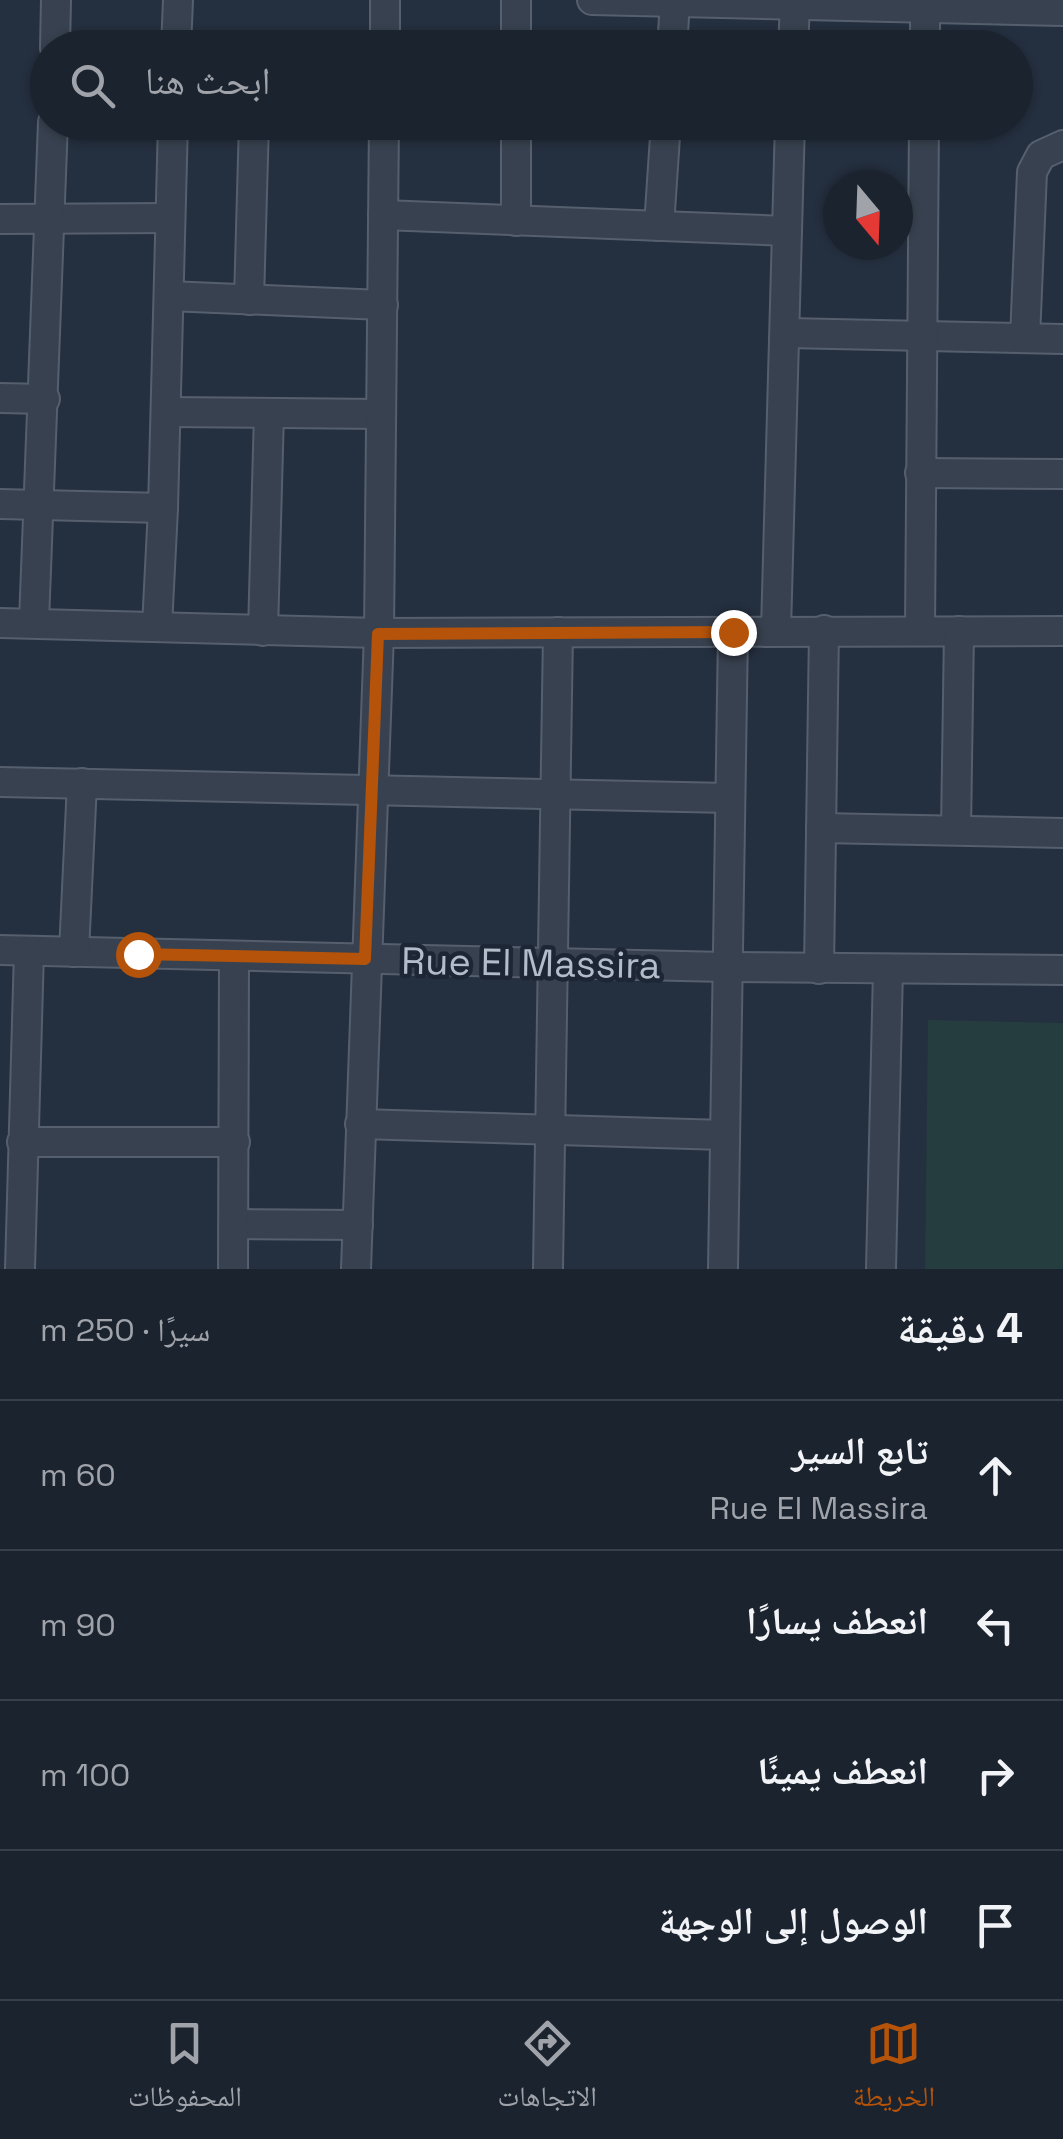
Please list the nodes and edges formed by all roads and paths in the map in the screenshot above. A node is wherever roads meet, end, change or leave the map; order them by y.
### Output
1 (56, 0) edge
2 (178, 0) edge
3 (385, 0) edge
4 (516, 0) edge
5 (592, 0) edge
6 (675, 2) edge
7 (794, 4) junction
8 (926, 8) junction
9 (1063, 11) edge
10 (55, 30) edge
11 (177, 30) edge
12 (384, 30) edge
13 (516, 30) edge
14 (673, 30) edge
15 (793, 30) edge
16 (925, 30) edge
17 (52, 140) edge
18 (173, 140) edge
19 (253, 140) edge
20 (384, 140) edge
21 (516, 140) edge
22 (665, 140) edge
23 (789, 140) edge
24 (924, 140) edge
25 (1063, 145) edge
26 (383, 215) junction
27 (170, 218) junction
28 (0, 219) edge
29 (50, 220) junction
30 (516, 221) junction
31 (659, 226) junction
32 (786, 231) junction
33 (169, 296) junction
34 (249, 300) junction
35 (382, 305) junction
36 (786, 333) junction
37 (921, 336) junction
38 (1025, 338) junction
39 (1063, 339) edge
40 (0, 398) edge
41 (45, 398) junction
42 (168, 412) junction
43 (269, 413) junction
44 (381, 414) junction
45 (920, 473) junction
46 (1063, 474) edge
47 (0, 504) edge
48 (41, 506) junction
49 (163, 508) junction
50 (34, 622) junction
51 (0, 623) edge
52 (158, 627) junction
53 (776, 630) junction
54 (824, 630) junction
55 (920, 630) junction
56 (263, 631) junction
57 (959, 631) junction
58 (558, 632) junction
59 (733, 632) junction
60 (1063, 632) edge
61 (378, 634) junction
62 (0, 782) edge
63 (82, 783) junction
64 (372, 787) junction
65 (555, 792) junction
66 (729, 798) junction
67 (820, 828) junction
68 (956, 830) junction
69 (1063, 832) edge
70 (0, 950) edge
71 (29, 951) junction
72 (74, 952) junction
73 (234, 958) junction
74 (365, 959) junction
75 (553, 963) junction
76 (725, 968) junction
77 (818, 969) junction
78 (888, 970) junction
79 (1063, 970) edge
80 (360, 1124) junction
81 (550, 1130) junction
82 (724, 1135) junction
83 (22, 1142) junction
84 (235, 1142) junction
85 (10, 1216) edge
86 (234, 1224) junction
87 (358, 1225) junction
88 (20, 1269) edge
89 (233, 1269) edge
90 (356, 1269) edge
91 (548, 1269) edge
92 (724, 1269) edge
93 (880, 1269) edge

1 - 10 street
2 - 11 street
3 - 12 street
4 - 13 street
5 - 6 street
6 - 7 street
6 - 14 street
7 - 8 street
7 - 15 street
8 - 9 street
8 - 16 street
17 - 29 street
18 - 27 street
19 - 34 street
20 - 26 street
21 - 30 street
22 - 31 street
23 - 32 street
24 - 37 street
25 - 38 street
26 - 30 street
26 - 35 street
27 - 29 street
27 - 33 street
28 - 29 street
29 - 41 street
30 - 31 street
31 - 32 street
32 - 36 street
33 - 34 street
33 - 42 street
34 - 35 street
35 - 44 street
36 - 37 street
36 - 53 street
37 - 38 street
37 - 45 street
38 - 39 street
40 - 41 street
41 - 48 street
42 - 43 street
42 - 49 street
43 - 44 street
43 - 56 street
44 - 61 street
45 - 46 street
45 - 55 street
47 - 48 street
48 - 49 street
48 - 50 street
49 - 52 street
50 - 51 street
50 - 52 street
52 - 56 street
53 - 54 street
53 - 59 street
54 - 55 street
54 - 67 street
55 - 57 street
56 - 61 street
57 - 60 street
57 - 68 street
58 - 59 street
58 - 61 street
58 - 65 street
59 - 66 street
61 - 64 street
62 - 63 street
63 - 64 street
63 - 72 street
64 - 65 street
64 - 74 street
65 - 66 street
65 - 75 street
66 - 76 street
67 - 68 street
67 - 77 street
68 - 69 street
70 - 71 street, Rue El Massira
71 - 72 street, Rue El Massira
71 - 83 street
72 - 73 street, Rue El Massira
73 - 74 street, Rue El Massira
73 - 84 street
74 - 75 street, Rue El Massira
74 - 80 street
75 - 76 street, Rue El Massira
75 - 81 street
76 - 77 street, Rue El Massira
76 - 82 street
77 - 78 street, Rue El Massira
78 - 79 street, Rue El Massira
78 - 93 street
80 - 81 street
80 - 87 street
81 - 82 street
81 - 91 street
82 - 92 street
83 - 84 street
83 - 85 street
84 - 86 street
85 - 88 street
86 - 87 street
86 - 89 street
87 - 90 street

